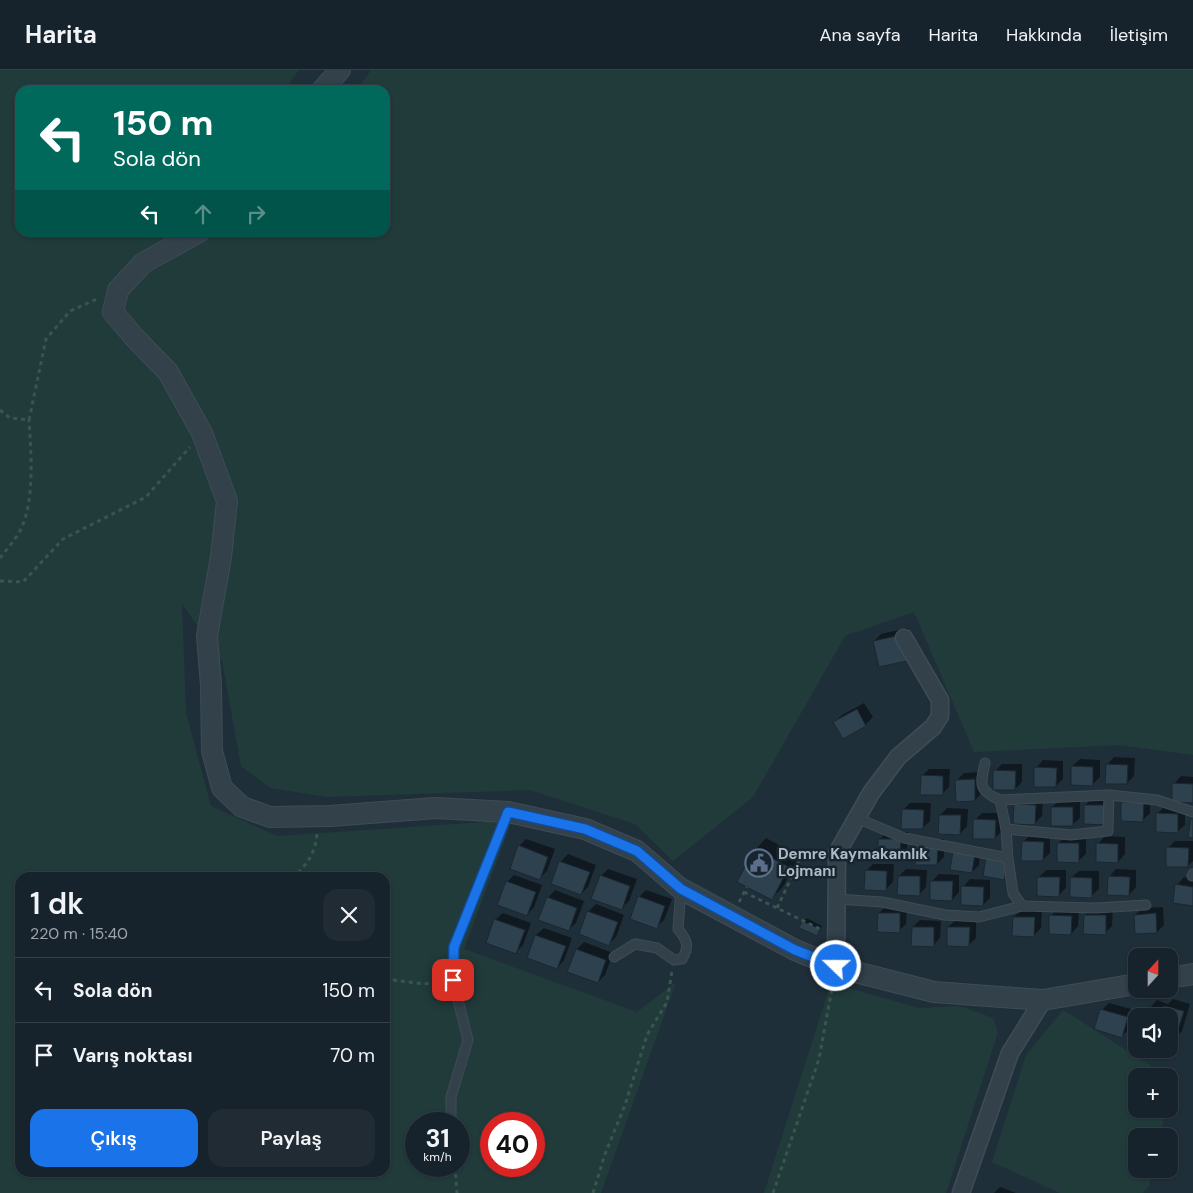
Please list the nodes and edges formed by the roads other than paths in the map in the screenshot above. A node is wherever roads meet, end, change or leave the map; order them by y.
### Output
1 (340, 70) edge
2 (326, 85) edge
3 (190, 237) edge
4 (904, 638) dead end
5 (985, 763) dead end
6 (1109, 795) junction
7 (1000, 800) junction
8 (508, 812) junction
9 (1193, 812) edge
10 (856, 818) junction
11 (1006, 829) junction
12 (1008, 858) junction
13 (681, 889) junction
14 (837, 899) junction
15 (1146, 905) dead end
16 (1022, 906) junction
17 (614, 957) dead end
18 (836, 966) junction
19 (1193, 974) edge
20 (1178, 976) edge
21 (1128, 985) edge
22 (1043, 1000) junction
23 (451, 1112) edge
24 (961, 1193) edge

1 - 2 street
3 - 8 street
4 - 10 street
5 - 7 lane
6 - 7 lane
6 - 9 lane
6 - 11 lane
7 - 11 lane
8 - 13 street
8 - 23 lane
10 - 12 lane
10 - 14 street
11 - 12 lane
12 - 16 lane
13 - 17 lane
13 - 18 street
14 - 16 lane
14 - 18 street
15 - 16 lane
18 - 22 street
19 - 20 street
21 - 22 street
22 - 24 street

